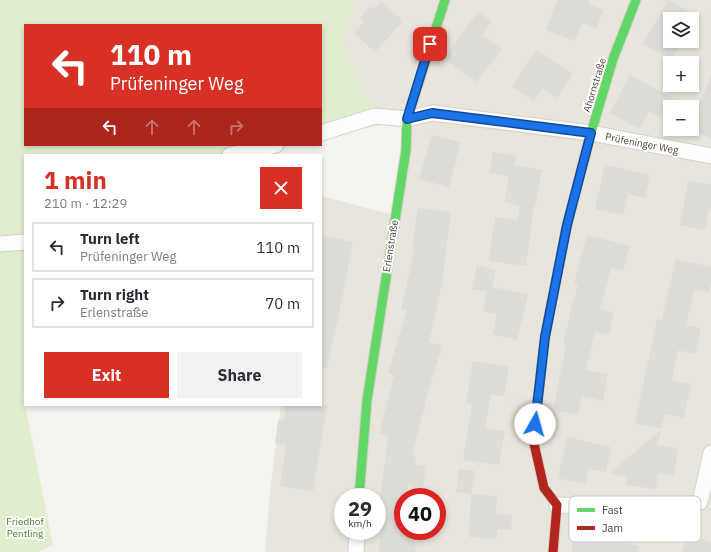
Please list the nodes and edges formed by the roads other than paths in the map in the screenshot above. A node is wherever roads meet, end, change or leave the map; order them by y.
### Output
1 (445, 0) edge
2 (636, 0) edge
3 (407, 119) junction
4 (322, 133) edge
5 (591, 133) junction
6 (271, 146) edge
7 (235, 154) edge
8 (711, 156) edge
9 (24, 242) edge
10 (0, 244) edge
11 (711, 453) edge
12 (360, 488) edge
13 (701, 498) edge
14 (557, 505) junction
15 (569, 505) edge
16 (357, 540) edge
17 (356, 552) edge
18 (553, 552) edge

1 - 3 street, Erlenstraße
2 - 5 street, Ahornstraße
3 - 4 street, Prüfeninger Weg
3 - 5 street, Prüfeninger Weg
3 - 12 street, Erlenstraße
5 - 8 street, Prüfeninger Weg
5 - 14 street, Ahornstraße
6 - 7 street
9 - 10 street
11 - 13 street
14 - 15 street
14 - 18 street
16 - 17 street

